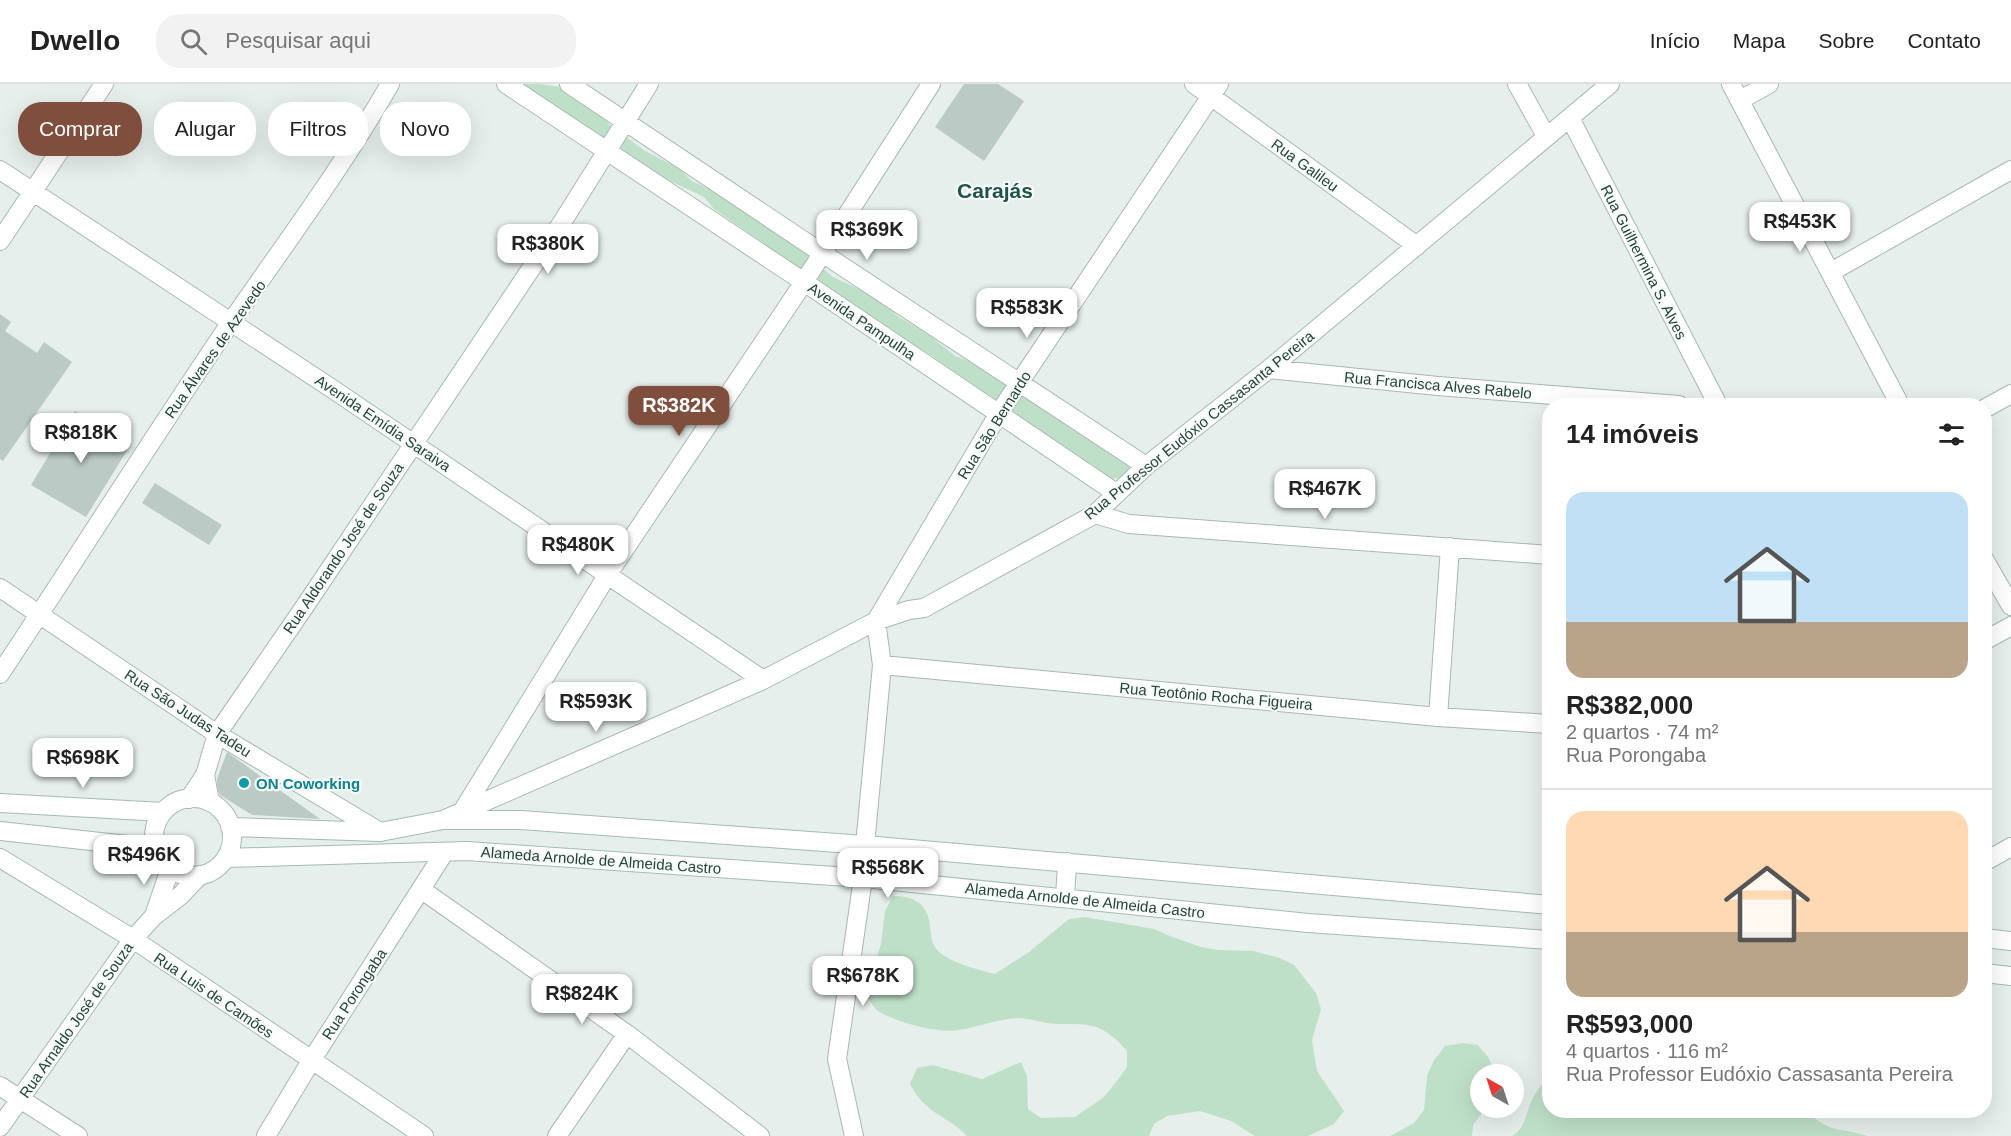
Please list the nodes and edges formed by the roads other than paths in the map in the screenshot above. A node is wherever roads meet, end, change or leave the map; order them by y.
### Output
1 (104, 84) edge
2 (390, 84) edge
3 (569, 84) edge
4 (649, 84) edge
5 (931, 84) edge
6 (1194, 84) edge
7 (1517, 84) edge
8 (1610, 84) edge
9 (1731, 84) edge
10 (1769, 84) edge
11 (515, 86) edge
12 (1215, 90) edge
13 (1740, 100) junction
14 (1570, 118) junction
15 (625, 121) junction
16 (1546, 136) junction
17 (606, 151) junction
18 (0, 170) edge
19 (2011, 170) edge
20 (31, 192) junction
21 (0, 241) edge
22 (1417, 246) junction
23 (822, 253) junction
24 (1831, 272) junction
25 (804, 282) junction
26 (231, 323) junction
27 (1269, 369) junction
28 (1019, 383) junction
29 (2011, 394) edge
30 (1590, 398) edge
31 (1714, 398) edge
32 (1896, 398) edge
33 (1992, 405) edge
34 (999, 413) junction
35 (413, 443) junction
36 (1146, 466) junction
37 (1116, 493) junction
38 (1095, 514) junction
39 (1450, 547) junction
40 (1542, 554) edge
41 (1992, 573) edge
42 (608, 574) junction
43 (0, 588) edge
44 (2011, 606) edge
45 (40, 614) junction
46 (876, 621) junction
47 (2011, 626) edge
48 (1992, 637) edge
49 (882, 665) junction
50 (0, 674) edge
51 (763, 680) junction
52 (1438, 717) junction
53 (1542, 724) edge
54 (217, 734) junction
55 (205, 775) junction
56 (189, 799) junction
57 (210, 802) junction
58 (0, 803) edge
59 (163, 812) junction
60 (462, 812) junction
61 (443, 820) junction
62 (230, 826) junction
63 (0, 831) edge
64 (380, 832) junction
65 (865, 844) junction
66 (2011, 847) edge
67 (155, 848) junction
68 (444, 853) junction
69 (0, 858) edge
70 (226, 858) junction
71 (1992, 858) edge
72 (1067, 862) junction
73 (170, 868) junction
74 (200, 875) junction
75 (863, 878) junction
76 (422, 890) junction
77 (1065, 898) junction
78 (1542, 904) edge
79 (154, 916) junction
80 (133, 939) junction
81 (1542, 939) edge
82 (1992, 939) edge
83 (2011, 941) edge
84 (1992, 974) edge
85 (2011, 976) edge
86 (627, 1034) junction
87 (311, 1061) junction
88 (0, 1086) edge
89 (21, 1099) junction
90 (0, 1127) edge
91 (78, 1136) edge
92 (266, 1136) edge
93 (424, 1136) edge
94 (557, 1136) edge
95 (760, 1136) edge
96 (854, 1136) edge

1 - 20 street
2 - 26 street, Rua Álvares de Azevedo
3 - 15 street
4 - 15 street, Rua Aldorando José de Souza
5 - 23 street
6 - 12 street, Rua Galileu
7 - 16 street
8 - 14 street, Rua Professor Eudóxio Cassasanta Pereira
9 - 13 street
10 - 13 street
11 - 17 street, Avenida Pampulha
12 - 22 street, Rua Galileu
12 - 28 street, Rua São Bernardo
13 - 24 street
14 - 16 street, Rua Professor Eudóxio Cassasanta Pereira
14 - 31 street, Rua Guilhermina S. Alves
15 - 17 street, Rua Aldorando José de Souza
15 - 23 street
16 - 22 street, Rua Professor Eudóxio Cassasanta Pereira
17 - 25 street, Avenida Pampulha
17 - 35 street, Rua Aldorando José de Souza
18 - 20 street, Avenida Emídia Saraiva
19 - 24 street
20 - 21 street
20 - 26 street, Avenida Emídia Saraiva
22 - 27 street, Rua Professor Eudóxio Cassasanta Pereira
23 - 25 street
23 - 28 street
24 - 32 street
25 - 34 street, Avenida Pampulha
25 - 42 street
26 - 35 street, Avenida Emídia Saraiva
26 - 45 street, Rua Álvares de Azevedo
27 - 30 street, Rua Francisca Alves Rabelo
27 - 36 street, Rua Professor Eudóxio Cassasanta Pereira
28 - 34 street, Rua São Bernardo
28 - 36 street
29 - 33 street
34 - 37 street, Avenida Pampulha
34 - 46 street, Rua São Bernardo
35 - 42 street, Avenida Emídia Saraiva
35 - 54 street, Rua Aldorando José de Souza
36 - 37 street, Rua Professor Eudóxio Cassasanta Pereira
37 - 38 street, Rua Professor Eudóxio Cassasanta Pereira
38 - 39 street
38 - 46 street, Rua Professor Eudóxio Cassasanta Pereira
39 - 40 street
39 - 52 street
41 - 44 street
42 - 51 street, Avenida Emídia Saraiva
42 - 60 street
43 - 45 street, Rua São Judas Tadeu
45 - 50 street, Rua Álvares de Azevedo
45 - 54 street, Rua São Judas Tadeu
46 - 49 street
46 - 51 street, Rua Professor Eudóxio Cassasanta Pereira
47 - 48 street
49 - 52 street, Rua Teotônio Rocha Figueira
49 - 65 street
51 - 60 street, Rua Professor Eudóxio Cassasanta Pereira
52 - 53 street, Rua Teotônio Rocha Figueira
54 - 55 street, Rua Aldorando José de Souza
54 - 64 street, Rua São Judas Tadeu
55 - 56 street, Rua Aldorando José de Souza
55 - 57 street, Rua Aldorando José de Souza
56 - 57 street
56 - 59 street
57 - 62 street
58 - 59 street
59 - 67 street
60 - 61 street, Rua Professor Eudóxio Cassasanta Pereira
61 - 64 street
61 - 65 street
62 - 64 street
62 - 70 street
63 - 67 street
65 - 72 street
66 - 71 street
67 - 73 street
68 - 70 street, Alameda Arnolde de Almeida Castro
68 - 75 street, Alameda Arnolde de Almeida Castro
68 - 76 street, Rua Porongaba
69 - 80 street, Rua Luis de Camões
70 - 74 street
72 - 77 street
72 - 78 street
73 - 74 street
73 - 79 street, Rua Arnaldo José de Souza
74 - 79 street, Rua Arnaldo José de Souza
75 - 77 street, Alameda Arnolde de Almeida Castro
75 - 96 street
76 - 86 street
76 - 87 street, Rua Porongaba
77 - 81 street, Alameda Arnolde de Almeida Castro
79 - 80 street, Rua Arnaldo José de Souza
80 - 87 street, Rua Luis de Camões
80 - 89 street, Rua Arnaldo José de Souza
82 - 83 street
84 - 85 street
86 - 94 street
86 - 95 street
87 - 92 street, Rua Porongaba
87 - 93 street, Rua Luis de Camões
88 - 89 street
89 - 90 street, Rua Arnaldo José de Souza
89 - 91 street

